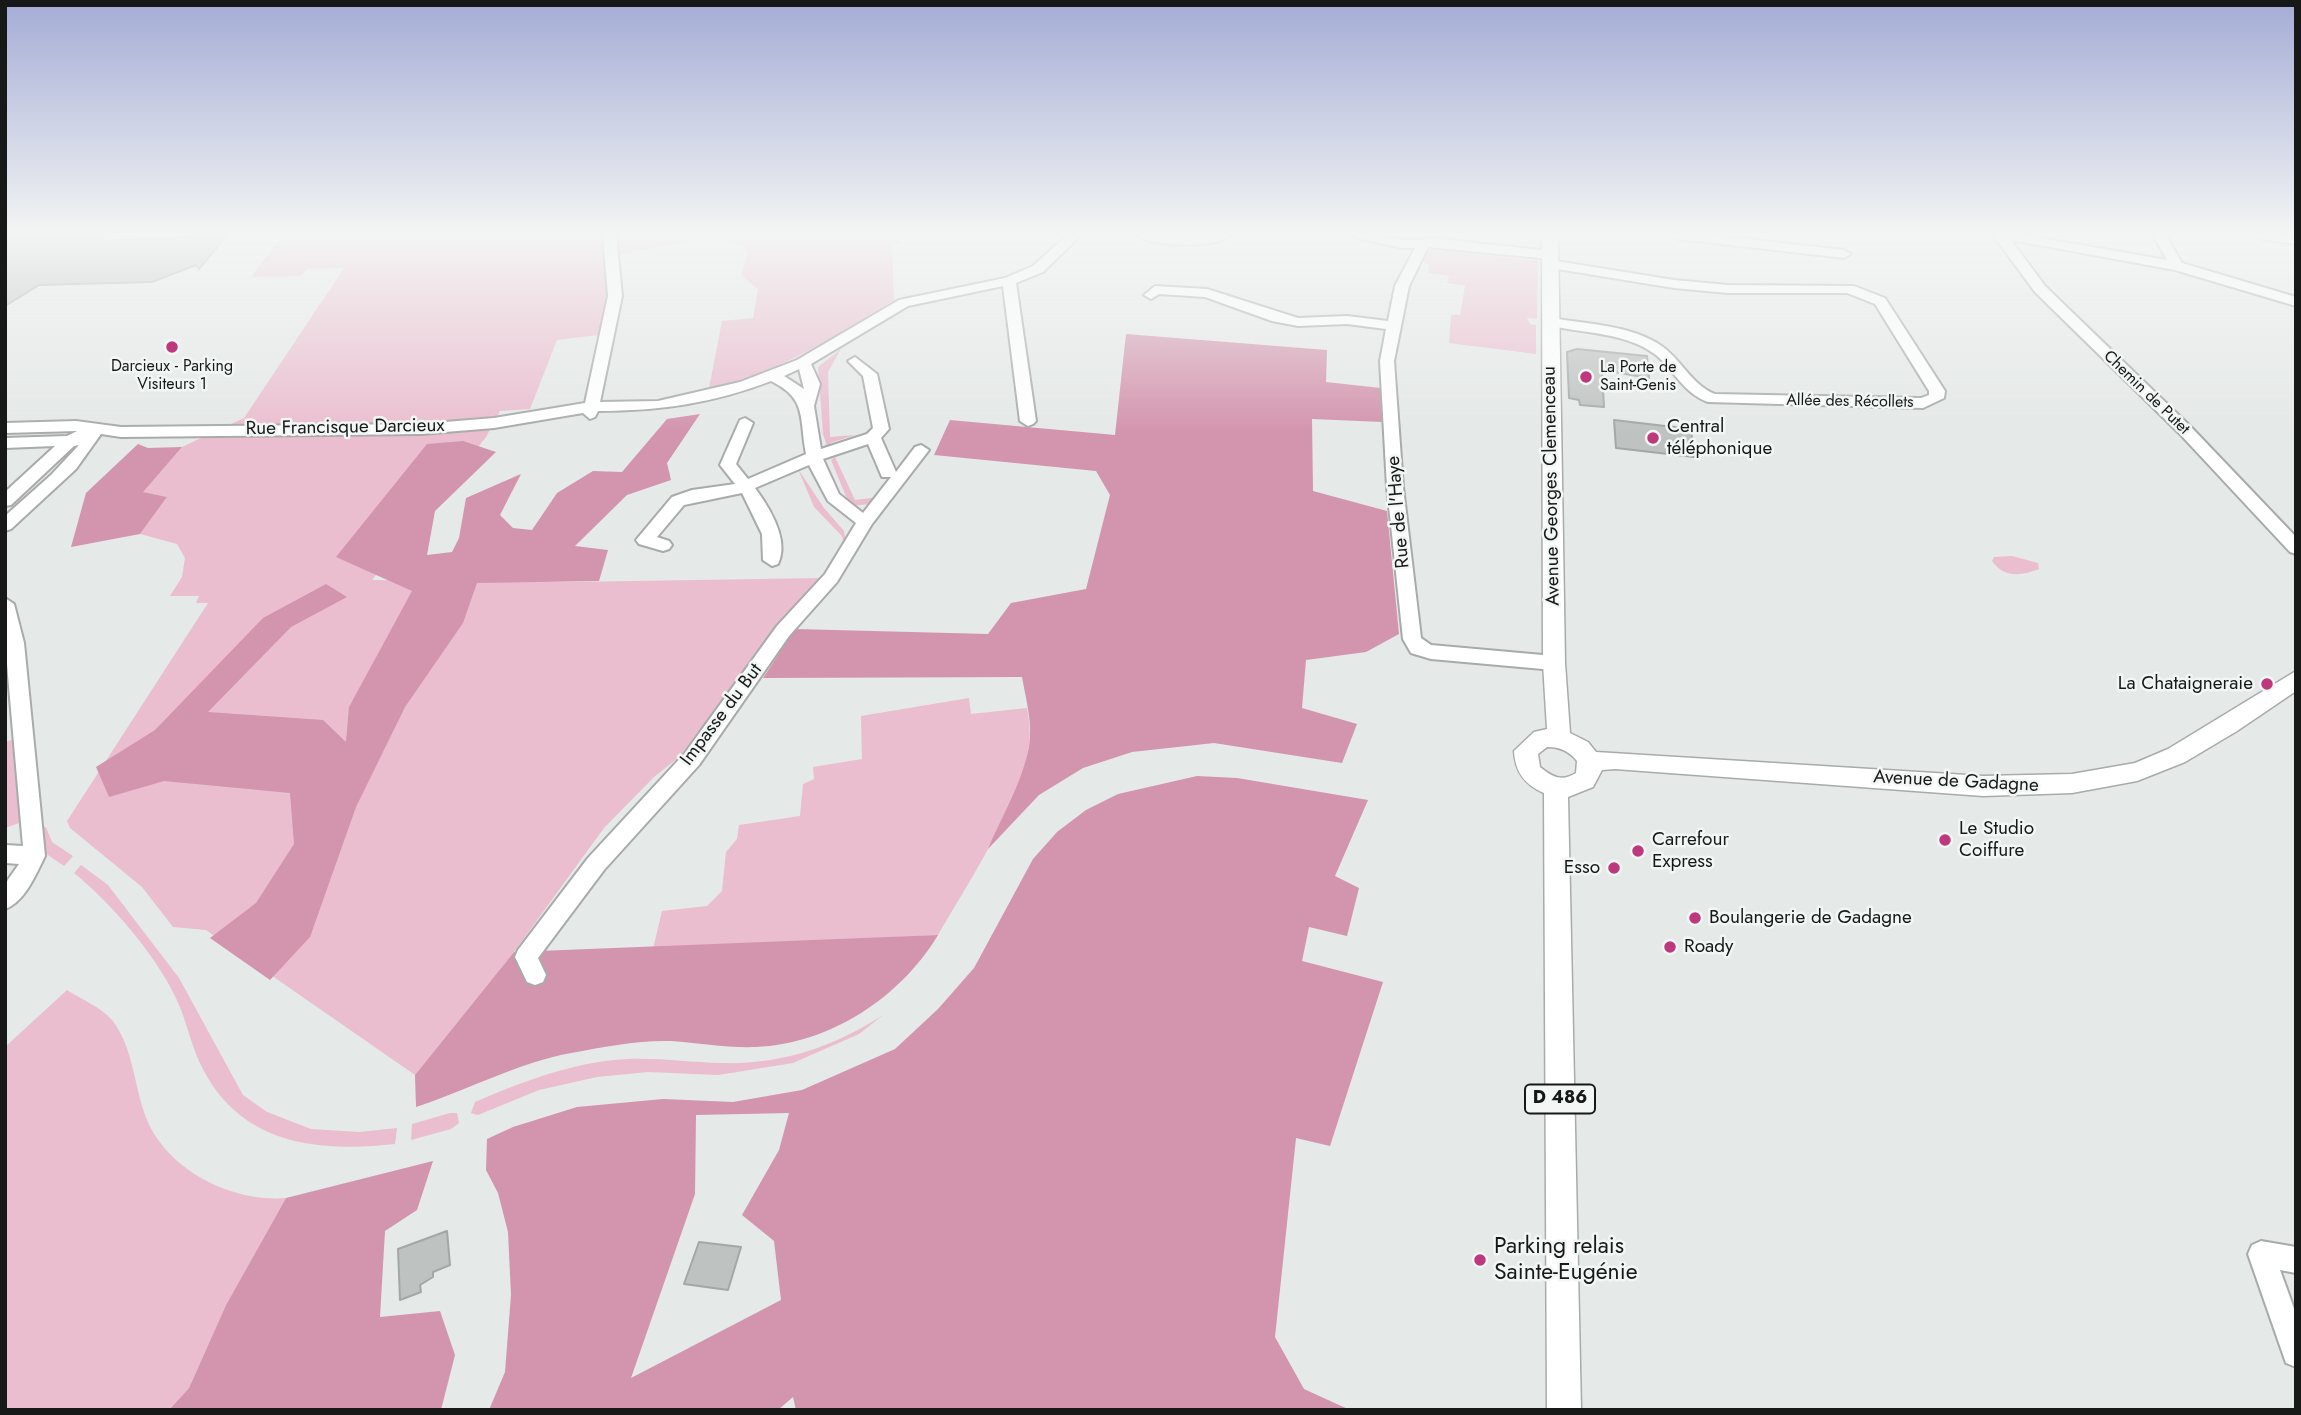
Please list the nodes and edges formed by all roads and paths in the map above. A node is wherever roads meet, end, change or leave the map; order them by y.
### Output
1 (614, 301) edge
2 (913, 301) edge
3 (1012, 301) edge
4 (1229, 301) edge
5 (1399, 301) edge
6 (1551, 301) edge
7 (1880, 301) edge
8 (2052, 301) edge
9 (1551, 322) junction
10 (1394, 326) junction
11 (855, 362) dead end
12 (803, 363) junction
13 (773, 376) junction
14 (807, 406) junction
15 (591, 411) junction
16 (1028, 421) dead end
17 (745, 423) dead end
18 (5, 428) edge
19 (94, 433) junction
20 (873, 437) junction
21 (69, 442) junction
22 (5, 443) edge
23 (921, 450) dead end
24 (813, 457) junction
25 (888, 473) dead end
26 (746, 486) junction
27 (5, 501) edge
28 (866, 521) junction
29 (5, 524) edge
30 (663, 545) dead end
31 (2296, 548) edge
32 (772, 560) dead end
33 (5, 604) edge
34 (1554, 663) junction
35 (2296, 679) edge
36 (1559, 738) junction
37 (1590, 761) junction
38 (1556, 787) junction
39 (5, 855) edge
40 (34, 856) junction
41 (9, 892) edge
42 (536, 975) dead end
43 (2296, 1260) edge
44 (2296, 1353) edge
45 (1564, 1410) edge

1 - 15 street
2 - 12 street, Rue Francisque Darcieux
3 - 16 street
4 - 10 street
5 - 10 street, Rue de l'Haye
6 - 9 main road, Avenue Georges Clemenceau
7 - 9 street, Allée des Récollets
8 - 31 street, Chemin de Putet
9 - 34 main road, Avenue Georges Clemenceau
10 - 34 street, Rue de l'Haye
11 - 20 street
12 - 13 street, Rue Francisque Darcieux
12 - 14 street
13 - 14 street
13 - 15 street, Rue Francisque Darcieux
14 - 24 street
15 - 19 street, Rue Francisque Darcieux
17 - 26 street
18 - 19 street, Rue Francisque Darcieux
19 - 21 street, Rue Francisque Darcieux
19 - 29 street
20 - 24 street
20 - 25 street
21 - 22 street, Rue Francisque Darcieux
21 - 27 street
23 - 28 street, Impasse du But
24 - 26 street
24 - 28 street
26 - 30 street
26 - 32 street
28 - 42 street, Impasse du But
33 - 40 street
34 - 36 main road, Avenue Georges Clemenceau
35 - 37 main road, Avenue de Gadagne
36 - 37 main road
36 - 38 main road
37 - 38 main road
38 - 45 main road, D 486
39 - 40 street
40 - 41 street
43 - 44 street

